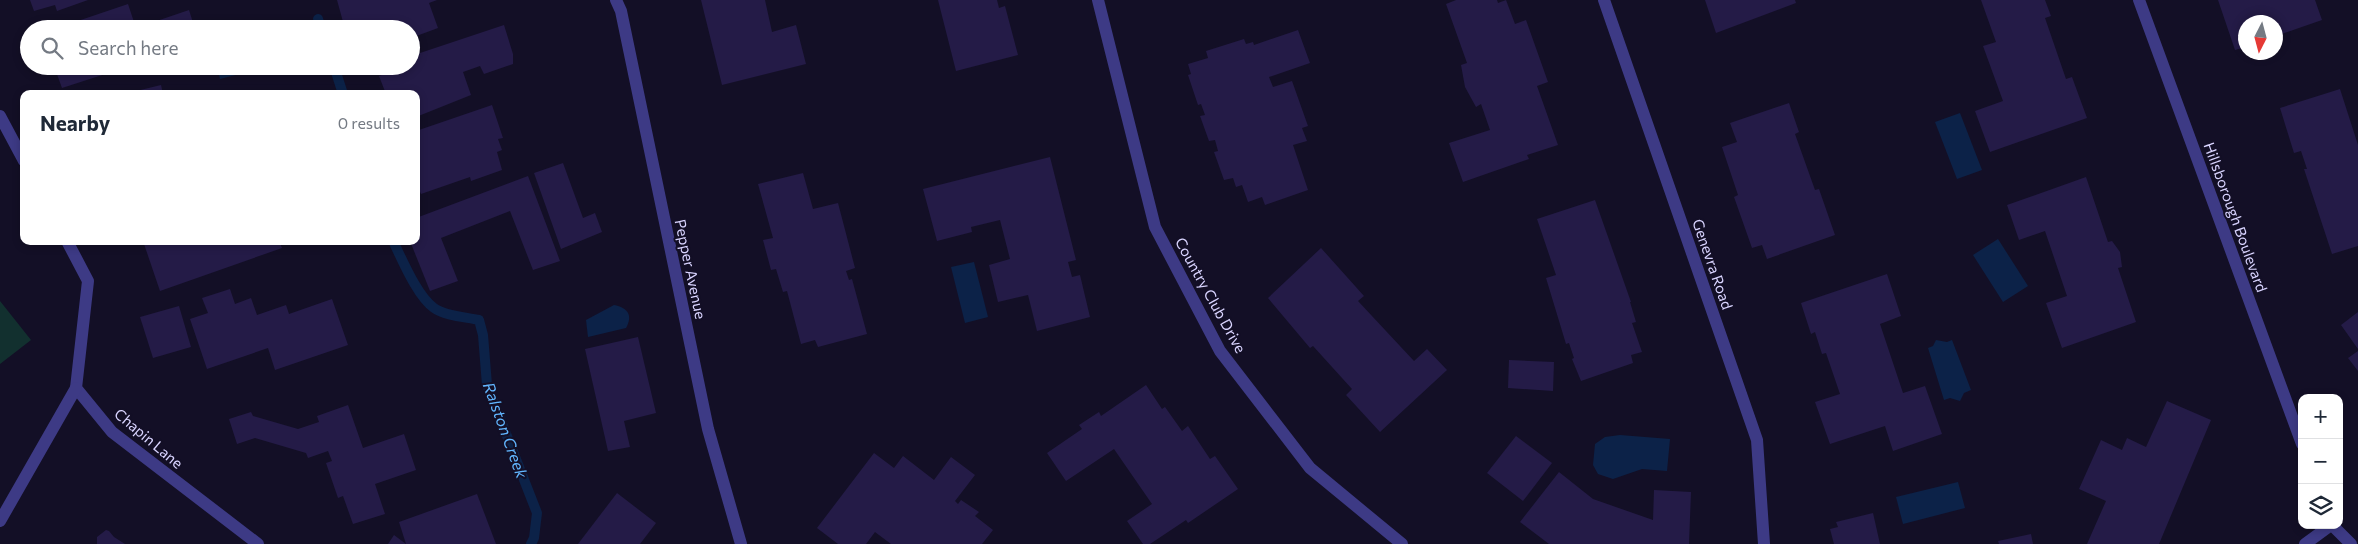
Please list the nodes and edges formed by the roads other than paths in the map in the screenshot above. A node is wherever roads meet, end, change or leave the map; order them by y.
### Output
1 (616, 0) edge
2 (1098, 0) edge
3 (1604, 0) edge
4 (2139, 0) edge
5 (0, 116) edge
6 (20, 153) edge
7 (69, 245) edge
8 (76, 388) junction
9 (2300, 439) edge
10 (0, 521) edge
11 (2325, 529) edge
12 (2335, 529) edge
13 (258, 544) edge
14 (740, 544) edge
15 (1402, 544) edge
16 (1764, 544) edge
17 (2304, 544) edge
18 (2351, 544) edge

1 - 14 street, Pepper Avenue
2 - 15 street, Country Club Drive
3 - 16 street, Genevra Road
4 - 9 street, Hillsborough Boulevard
5 - 6 street
7 - 8 street
8 - 10 street
8 - 13 street, Chapin Lane
11 - 17 street
12 - 18 street

